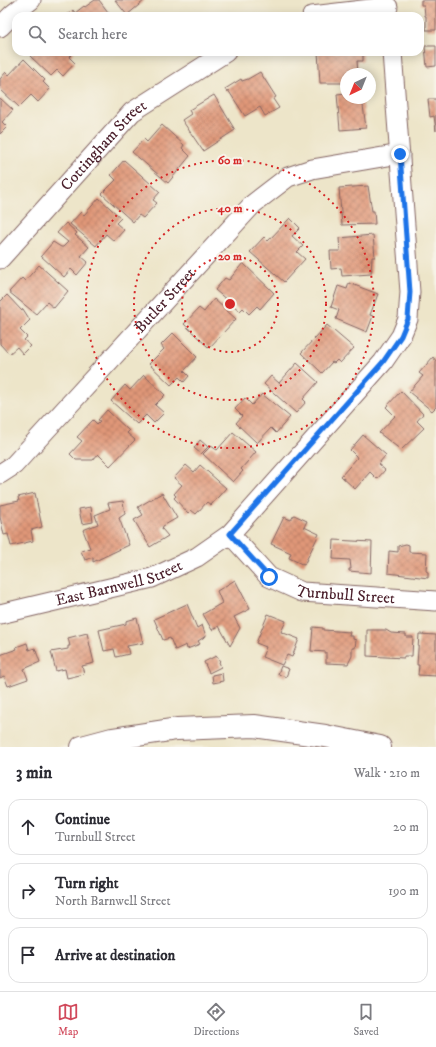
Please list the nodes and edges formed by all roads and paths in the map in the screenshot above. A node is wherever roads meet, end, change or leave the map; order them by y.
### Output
1 (31, 0) edge
2 (388, 8) edge
3 (16, 12) edge
4 (350, 12) edge
5 (12, 15) edge
6 (0, 27) edge
7 (220, 56) edge
8 (392, 56) edge
9 (400, 154) junction
10 (0, 259) edge
11 (0, 474) edge
12 (230, 534) junction
13 (436, 601) edge
14 (0, 614) edge
15 (82, 747) edge
16 (380, 747) edge

1 - 3 street
2 - 4 street
5 - 6 street
7 - 10 street, Cottingham Street
8 - 9 street, East Barnwell Street
9 - 11 street, Butler Street
9 - 12 street, East Barnwell Street
12 - 13 street, Turnbull Street
12 - 14 street, East Barnwell Street
15 - 16 main road

